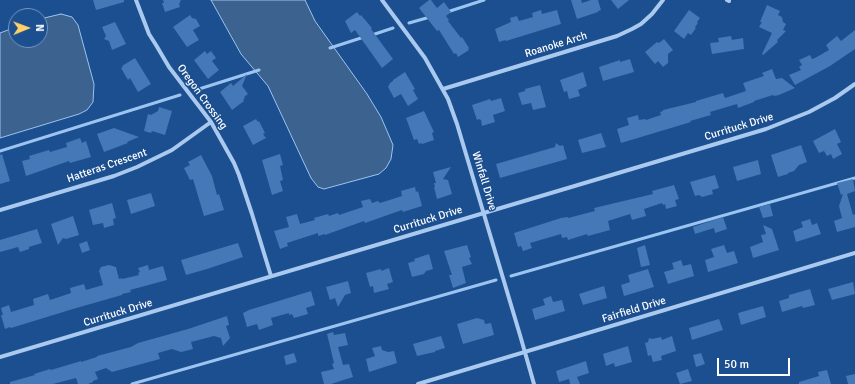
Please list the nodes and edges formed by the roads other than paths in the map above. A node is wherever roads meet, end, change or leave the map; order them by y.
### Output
1 (136, 0) edge
2 (382, 0) edge
3 (663, 0) edge
4 (855, 84) edge
5 (443, 89) junction
6 (211, 122) junction
7 (0, 210) edge
8 (484, 213) junction
9 (855, 253) edge
10 (271, 276) junction
11 (525, 351) junction
12 (0, 358) edge
13 (418, 384) edge
14 (534, 384) edge

1 - 6 street, Oregon Crossing
2 - 5 street, Winfall Drive
3 - 5 street, Roanoke Arch
4 - 8 street, Currituck Drive
5 - 8 street, Winfall Drive
6 - 7 street, Hatteras Crescent
6 - 10 street, Oregon Crossing
8 - 10 street, Currituck Drive
8 - 11 street, Winfall Drive
9 - 11 street, Fairfield Drive
10 - 12 street, Currituck Drive
11 - 13 street, Fairfield Drive
11 - 14 street, Winfall Drive

